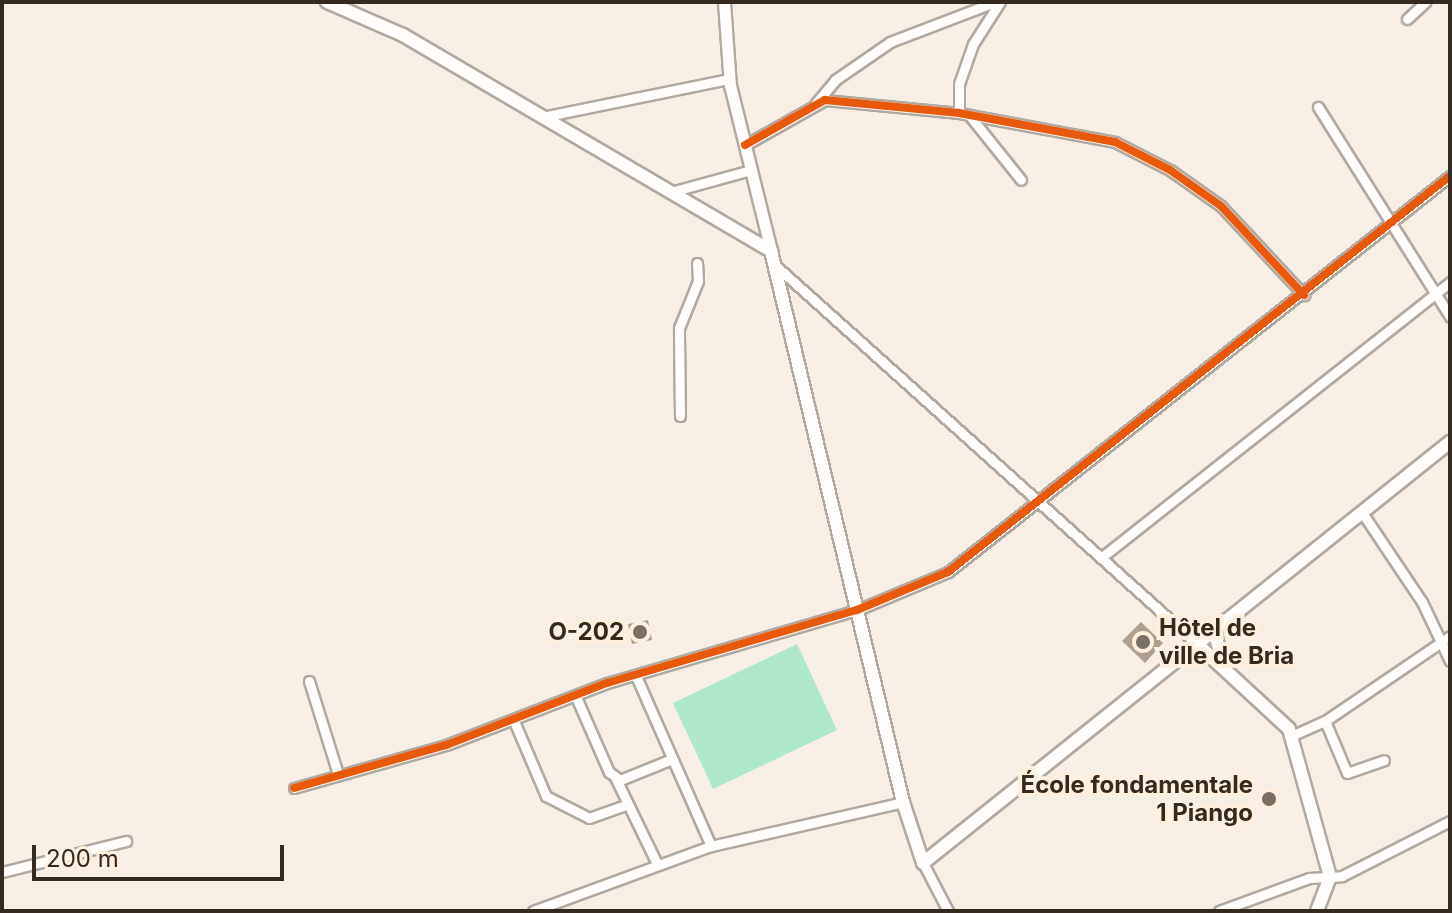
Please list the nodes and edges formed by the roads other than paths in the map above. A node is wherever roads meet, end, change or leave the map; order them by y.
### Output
1 (327, 2) edge
2 (724, 2) edge
3 (998, 2) edge
4 (1425, 2) edge
5 (1407, 19) dead end
6 (729, 79) junction
7 (816, 103) junction
8 (1318, 107) dead end
9 (964, 114) junction
10 (542, 117) junction
11 (745, 145) junction
12 (751, 170) junction
13 (1450, 176) edge
14 (1021, 180) dead end
15 (671, 192) junction
16 (1391, 223) junction
17 (771, 251) junction
18 (697, 263) dead end
19 (776, 266) junction
20 (1450, 282) edge
21 (1304, 295) junction
22 (1434, 295) junction
23 (1450, 317) edge
24 (680, 416) dead end
25 (1450, 442) edge
26 (1043, 502) junction
27 (1363, 514) junction
28 (1102, 557) junction
29 (857, 610) junction
30 (1214, 631) junction
31 (1450, 636) edge
32 (1197, 644) junction
33 (1440, 644) junction
34 (1450, 661) edge
35 (1224, 665) junction
36 (636, 676) junction
37 (309, 681) dead end
38 (576, 697) junction
39 (514, 721) junction
40 (1325, 721) junction
41 (1291, 736) junction
42 (672, 759) junction
43 (1384, 760) dead end
44 (338, 774) junction
45 (614, 776) junction
46 (294, 788) dead end
47 (903, 802) junction
48 (628, 804) junction
49 (1450, 821) edge
50 (126, 841) dead end
51 (711, 846) junction
52 (923, 863) junction
53 (657, 864) junction
54 (2, 872) edge
55 (1330, 877) junction
56 (533, 911) edge
57 (948, 911) edge
58 (1219, 911) edge
59 (1317, 911) edge

1 - 10 main road
2 - 6 street
3 - 7 street
3 - 9 street
4 - 5 street
6 - 10 street
6 - 11 street
7 - 9 street
7 - 11 street
8 - 16 street
9 - 14 street
9 - 21 street
10 - 15 main road
11 - 12 street
12 - 15 street
12 - 17 street
13 - 16 street
15 - 17 main road
16 - 21 street
16 - 22 street
17 - 19 main road
18 - 24 street
19 - 26 street
19 - 29 main road
20 - 22 street
21 - 26 street
22 - 23 street
22 - 28 street
25 - 27 main road
26 - 28 street
26 - 29 street
27 - 30 main road
27 - 33 street
28 - 32 street
29 - 36 street
29 - 47 main road
30 - 32 main road
30 - 35 main road
31 - 33 street
32 - 35 main road
32 - 52 main road
33 - 34 street
33 - 40 street
35 - 41 main road
36 - 38 street
36 - 42 street
37 - 44 street
38 - 39 street
38 - 45 street
39 - 44 street
39 - 48 street
40 - 41 street
40 - 43 street
41 - 55 main road
42 - 45 street
42 - 51 street
44 - 46 street
45 - 48 street
47 - 51 street
47 - 52 main road
48 - 53 street
49 - 55 street
50 - 54 street
51 - 53 street
52 - 57 street
53 - 56 street
55 - 58 street
55 - 59 main road

